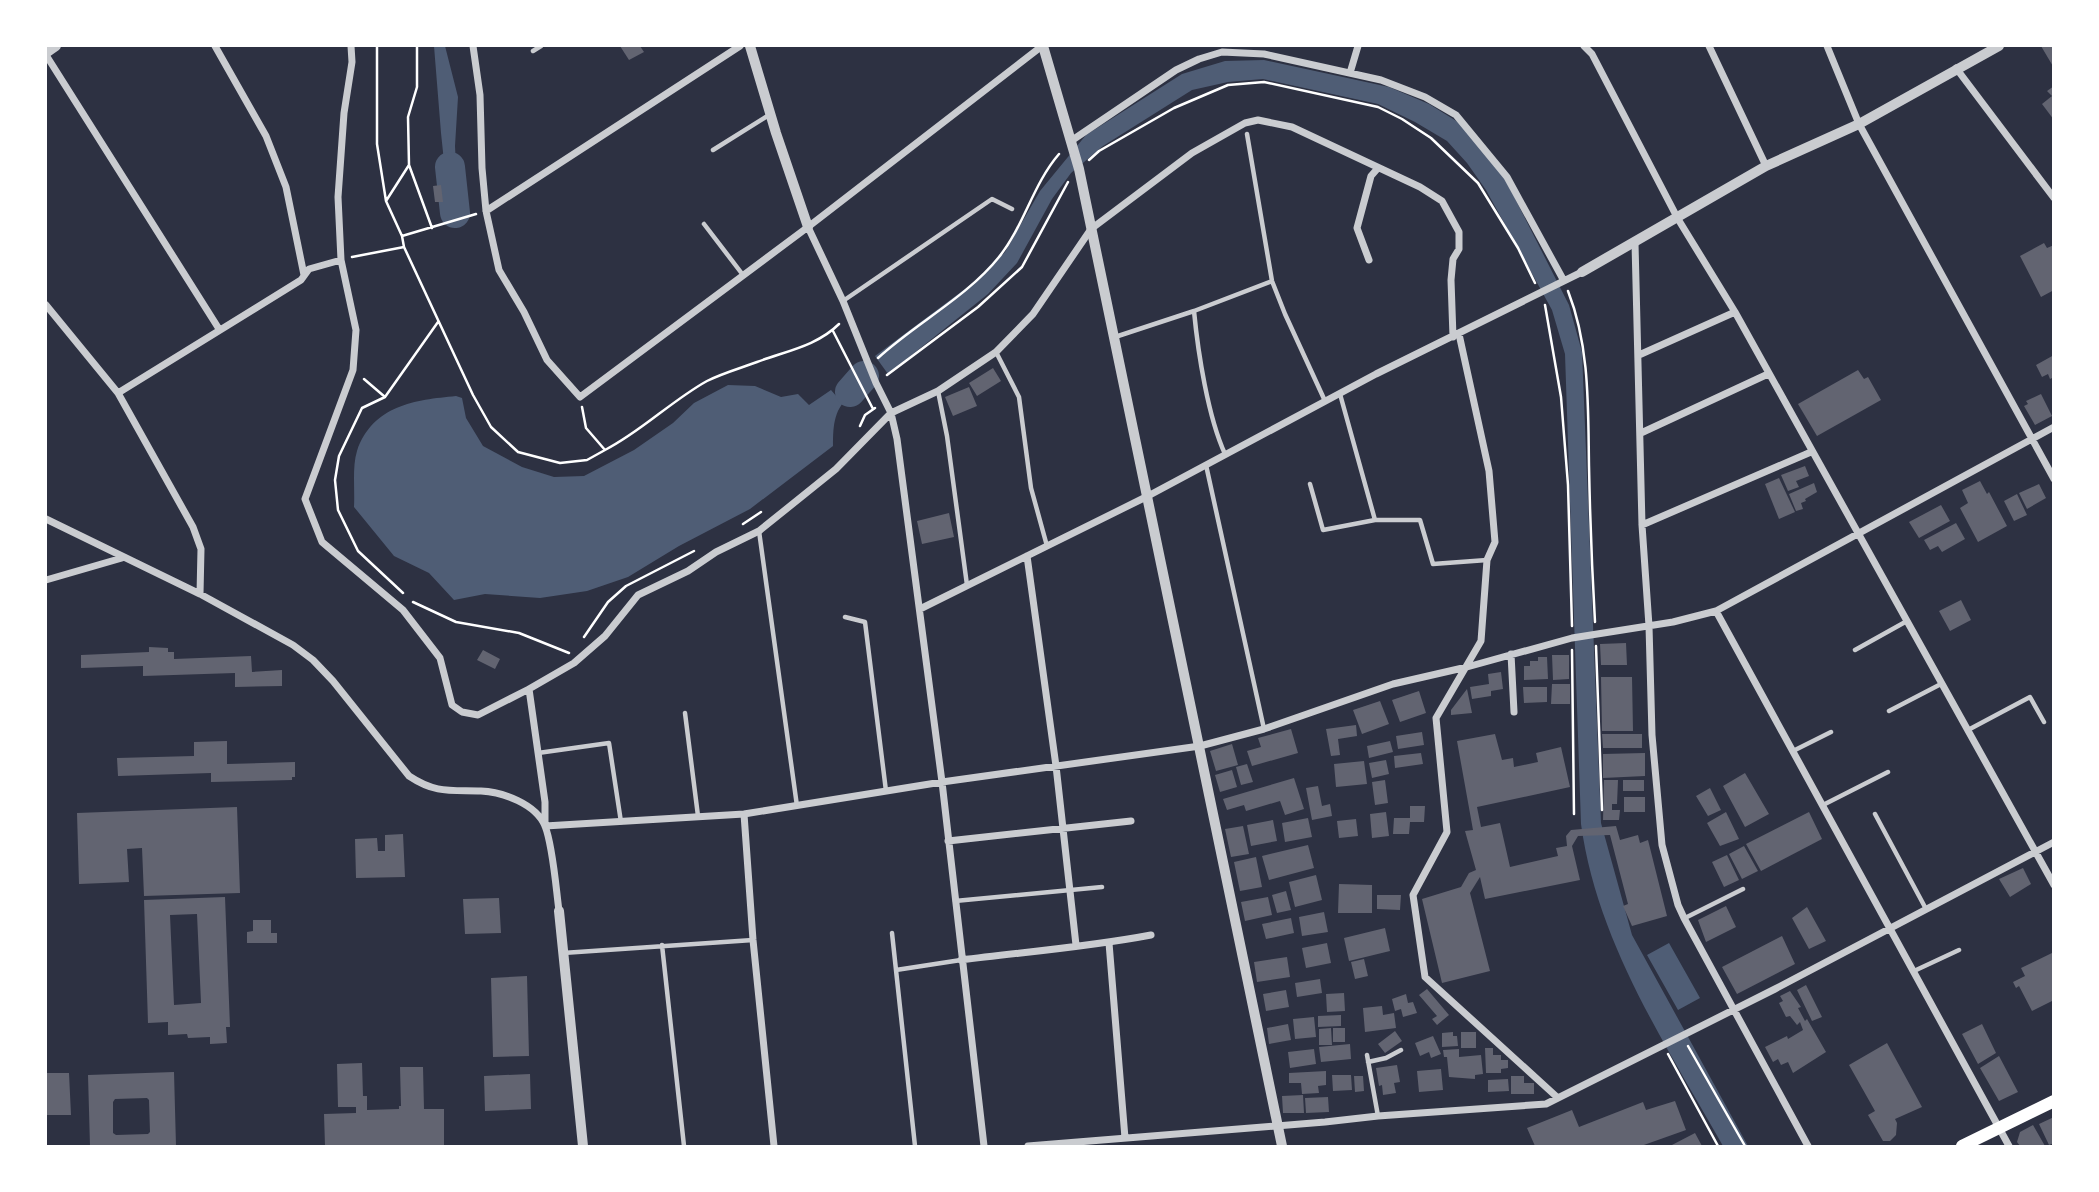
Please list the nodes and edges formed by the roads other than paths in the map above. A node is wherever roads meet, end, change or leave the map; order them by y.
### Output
1 (56, 46) edge
2 (215, 46) edge
3 (351, 46) edge
4 (473, 46) edge
5 (541, 46) edge
6 (740, 46) edge
7 (750, 46) edge
8 (1042, 46) edge
9 (1358, 46) edge
10 (1584, 46) edge
11 (1709, 46) edge
12 (1827, 46) edge
13 (1999, 46) edge
14 (533, 51) dead end
15 (46, 54) edge
16 (1956, 68) junction
17 (1350, 73) junction
18 (770, 114) junction
19 (1858, 124) junction
20 (1247, 134) dead end
21 (1072, 143) junction
22 (713, 150) dead end
23 (1766, 166) junction
24 (1378, 168) junction
25 (2053, 198) edge
26 (1012, 209) dead end
27 (486, 211) junction
28 (1678, 219) junction
29 (704, 223) dead end
30 (808, 227) junction
31 (1091, 229) junction
32 (1635, 243) junction
33 (341, 260) junction
34 (1369, 260) dead end
35 (1582, 272) joint
36 (304, 275) junction
37 (743, 276) junction
38 (1272, 281) junction
39 (1563, 281) junction
40 (843, 301) junction
41 (46, 305) edge
42 (1194, 311) junction
43 (1735, 312) junction
44 (219, 329) junction
45 (1456, 335) junction
46 (1115, 337) junction
47 (996, 352) junction
48 (1639, 355) junction
49 (1768, 374) junction
50 (938, 391) junction
51 (118, 393) junction
52 (1340, 393) junction
53 (1325, 401) junction
54 (891, 413) junction
55 (2053, 427) edge
56 (1641, 433) junction
57 (2032, 439) junction
58 (1811, 452) junction
59 (1225, 454) junction
60 (1206, 465) junction
61 (2053, 479) edge
62 (1310, 484) dead end
63 (1148, 495) junction
64 (46, 519) edge
65 (1375, 520) junction
66 (1642, 525) junction
67 (759, 531) junction
68 (1858, 533) junction
69 (1047, 546) junction
70 (1027, 556) junction
71 (122, 558) junction
72 (1487, 560) junction
73 (46, 580) edge
74 (967, 586) junction
75 (200, 594) junction
76 (920, 609) junction
77 (1716, 611) junction
78 (845, 617) dead end
79 (1907, 621) junction
80 (1649, 626) junction
81 (1855, 650) dead end
82 (1511, 654) junction
83 (1467, 667) junction
84 (1941, 684) junction
85 (529, 689) junction
86 (1514, 712) dead end
87 (1889, 712) dead end
88 (685, 713) dead end
89 (2044, 722) dead end
90 (1264, 729) junction
91 (1968, 730) junction
92 (1830, 732) dead end
93 (1200, 746) junction
94 (1793, 751) junction
95 (537, 753) junction
96 (1056, 766) junction
97 (1888, 772) dead end
98 (942, 782) junction
99 (886, 791) junction
100 (1823, 805) junction
101 (797, 807) junction
102 (744, 814) junction
103 (1875, 814) dead end
104 (698, 817) junction
105 (1131, 821) dead end
106 (621, 822) junction
107 (545, 826) junction
108 (1063, 830) junction
109 (948, 841) junction
110 (2053, 842) edge
111 (2034, 852) junction
112 (2053, 886) edge
113 (1102, 887) dead end
114 (1743, 889) dead end
115 (1070, 890) junction
116 (955, 901) junction
117 (1926, 909) junction
118 (559, 911) joint
119 (1684, 919) junction
120 (1891, 927) junction
121 (892, 933) dead end
122 (1151, 935) dead end
123 (753, 940) junction
124 (1109, 943) junction
125 (662, 945) junction
126 (1076, 945) junction
127 (1959, 950) dead end
128 (562, 953) junction
129 (961, 960) junction
130 (896, 970) junction
131 (1914, 971) junction
132 (1732, 1010) junction
133 (1401, 1049) dead end
134 (1367, 1055) dead end
135 (1368, 1062) junction
136 (1558, 1098) junction
137 (2053, 1101) edge
138 (1378, 1116) junction
139 (1277, 1125) junction
140 (1999, 1128) junction
141 (1135, 1137) junction
142 (1125, 1138) junction
143 (583, 1146) edge
144 (684, 1146) edge
145 (775, 1146) edge
146 (915, 1146) edge
147 (984, 1146) edge
148 (1028, 1146) edge
149 (1136, 1146) edge
150 (1282, 1146) edge
151 (1808, 1146) edge
152 (1962, 1146) edge
153 (2009, 1146) edge

1 - 15 street
2 - 36 street
3 - 33 street
4 - 27 street
5 - 14 lane
6 - 27 street
7 - 18 street
8 - 21 street
8 - 30 street
9 - 17 street
10 - 28 street
11 - 23 street
12 - 19 street
13 - 16 street
15 - 44 street
16 - 19 street
16 - 25 street
17 - 21 street
17 - 39 street
18 - 22 lane
18 - 30 street
19 - 23 street
19 - 57 street
20 - 38 lane
21 - 31 street
23 - 28 street
24 - 31 street
24 - 34 street
24 - 45 street
26 - 40 lane
27 - 37 street
28 - 32 street
28 - 43 street
29 - 37 lane
30 - 37 street
30 - 40 street
31 - 46 street
31 - 47 street
32 - 35 street
32 - 48 street
33 - 36 street
33 - 85 street
35 - 39 street
36 - 44 street
38 - 42 lane
38 - 53 lane
39 - 45 street
40 - 54 street
41 - 51 street
42 - 46 lane
42 - 59 lane
43 - 48 street
43 - 49 street
44 - 51 street
45 - 52 street
45 - 72 street
46 - 63 street
47 - 50 street
47 - 69 lane
48 - 56 street
49 - 56 street
49 - 58 street
50 - 54 street
50 - 74 lane
51 - 75 street
52 - 53 street
52 - 65 lane
53 - 59 street
54 - 67 street
54 - 76 street
55 - 57 street
56 - 66 street
57 - 61 street
57 - 68 street
58 - 66 street
58 - 68 street
59 - 60 street
60 - 63 street
60 - 90 lane
62 - 65 lane
63 - 69 street
63 - 93 street
64 - 71 street
65 - 72 lane
66 - 80 street
67 - 85 street
67 - 101 lane
68 - 77 street
68 - 79 street
69 - 70 street
70 - 74 street
70 - 96 street
71 - 73 street
71 - 75 street
72 - 83 street
74 - 76 street
75 - 107 street
76 - 98 street
77 - 80 street
77 - 94 street
78 - 99 lane
79 - 81 lane
79 - 84 street
80 - 82 street
80 - 119 street
82 - 83 street
82 - 86 street
83 - 90 street
83 - 136 street
84 - 87 lane
84 - 91 street
85 - 95 street
88 - 104 lane
89 - 91 lane
90 - 93 street
91 - 111 street
92 - 94 lane
93 - 96 street
93 - 139 street
94 - 100 street
95 - 106 lane
95 - 107 street
96 - 98 street
96 - 108 street
97 - 100 lane
98 - 99 street
98 - 109 street
99 - 101 street
100 - 120 street
101 - 102 street
102 - 104 street
102 - 123 street
103 - 117 lane
104 - 106 street
105 - 108 street
106 - 107 street
107 - 118 street
108 - 109 street
108 - 115 street
109 - 116 street
110 - 111 street
111 - 112 street
111 - 117 street
113 - 115 lane
114 - 119 lane
115 - 116 lane
115 - 126 street
116 - 129 street
117 - 120 street
118 - 128 street
119 - 132 street
120 - 131 street
120 - 132 street
121 - 130 lane
122 - 124 street
123 - 125 lane
123 - 145 street
124 - 126 street
124 - 142 street
125 - 128 lane
125 - 144 lane
126 - 129 street
127 - 131 lane
128 - 143 street
129 - 130 lane
129 - 147 street
130 - 146 lane
131 - 140 street
132 - 136 street
132 - 151 street
133 - 135 lane
134 - 135 lane
135 - 138 lane
136 - 138 street
137 - 140 main road
138 - 139 street
139 - 141 street
139 - 150 street
140 - 152 main road
140 - 153 street
141 - 142 street
141 - 149 street
142 - 148 street

